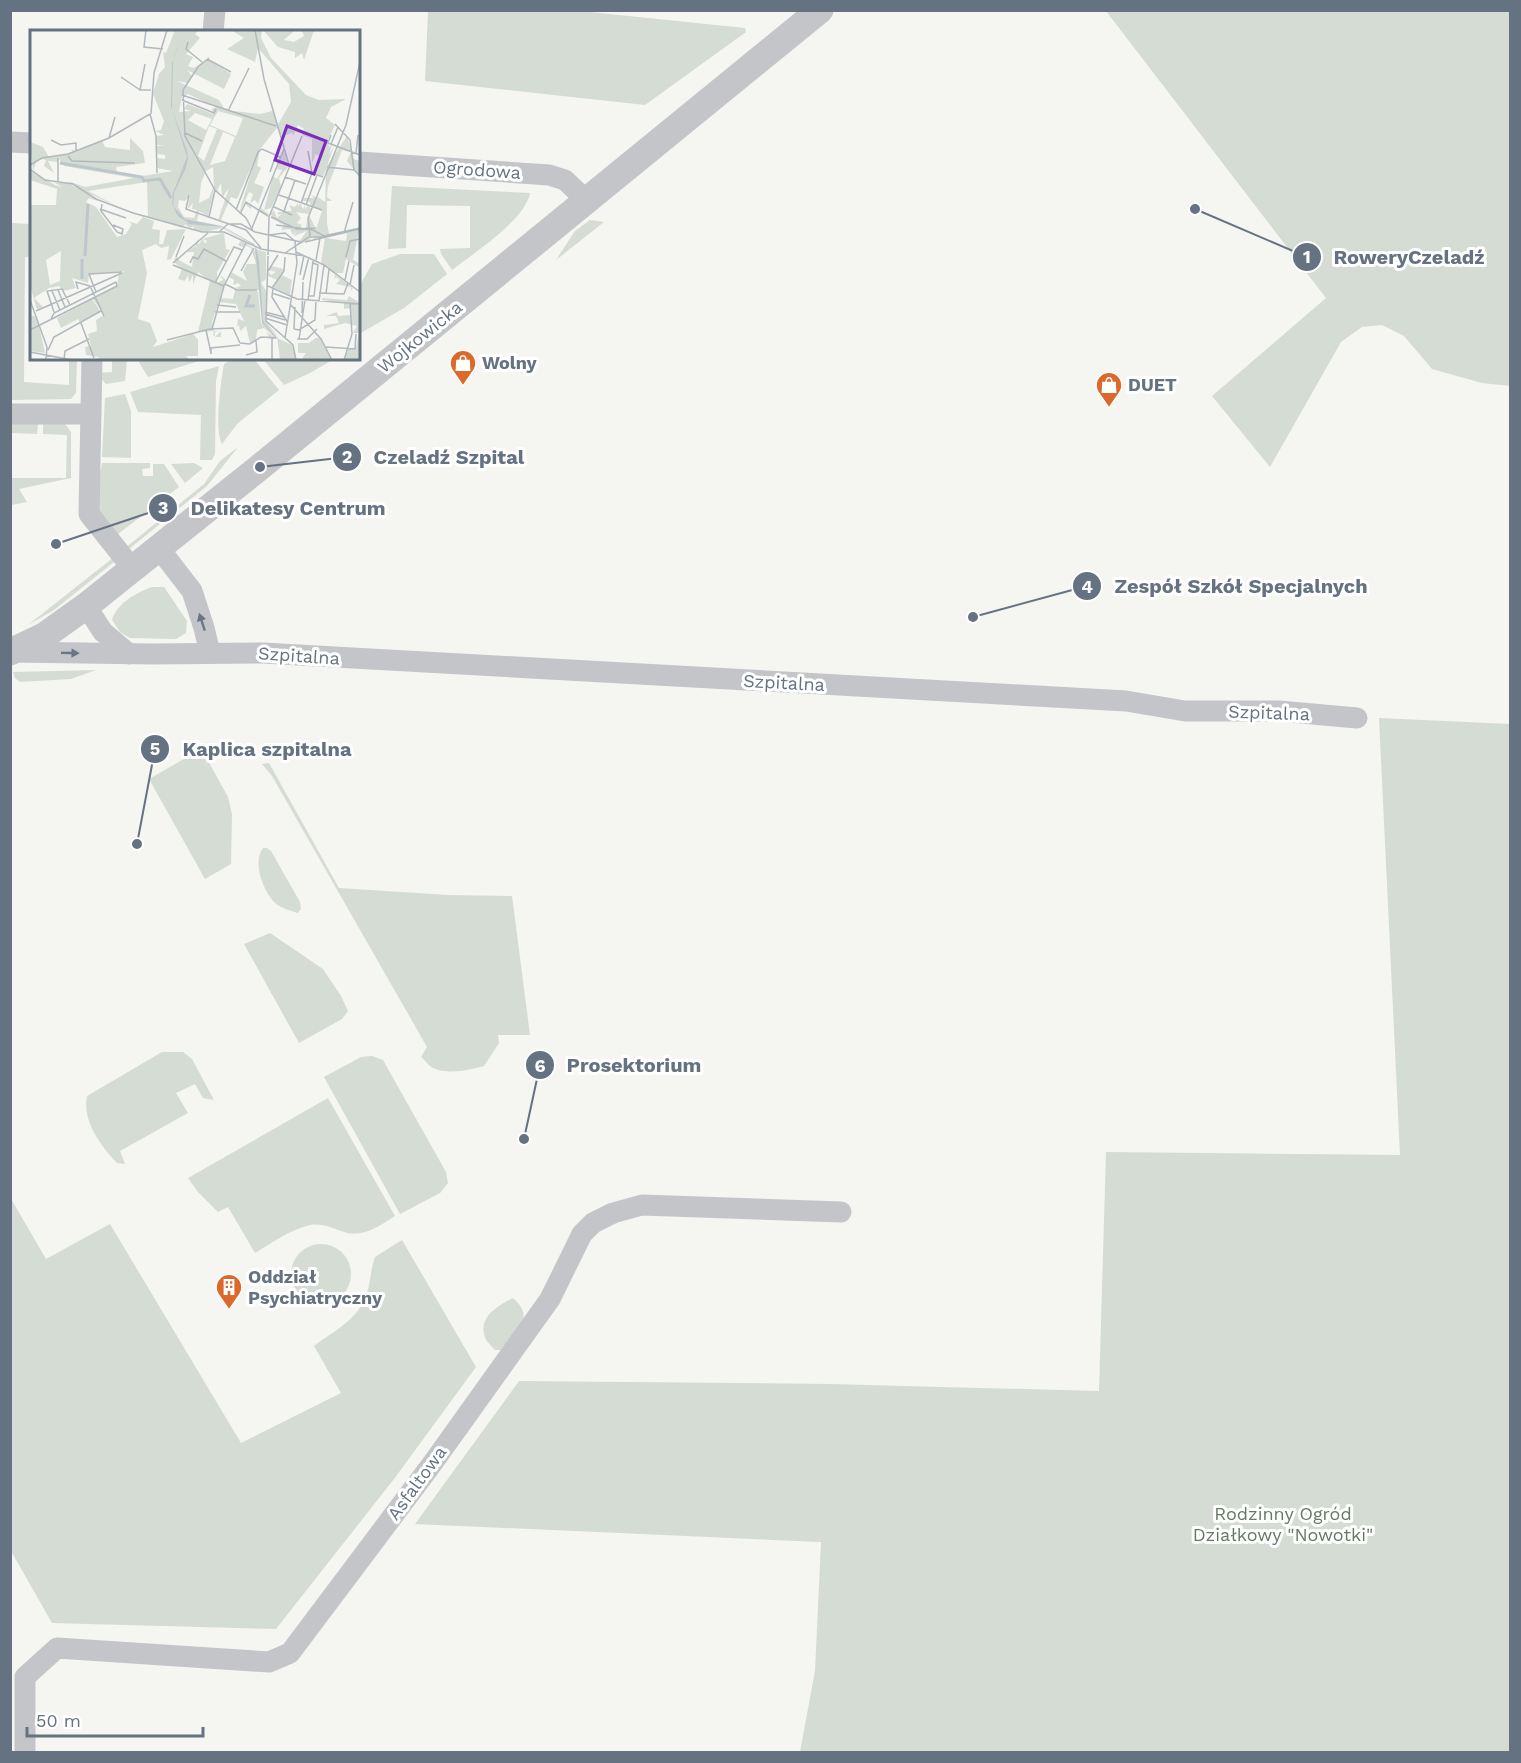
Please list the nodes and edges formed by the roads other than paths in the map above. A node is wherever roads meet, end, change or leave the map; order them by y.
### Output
1 (214, 10) edge
2 (820, 10) edge
3 (213, 30) edge
4 (10, 142) edge
5 (30, 143) edge
6 (360, 162) edge
7 (586, 201) junction
8 (92, 360) edge
9 (10, 414) edge
10 (91, 414) junction
11 (158, 547) junction
12 (132, 568) junction
13 (86, 606) junction
14 (11, 652) edge
15 (210, 653) junction
16 (129, 654) junction
17 (1357, 718) dead end
18 (841, 1212) dead end
19 (18, 1676) edge
20 (25, 1752) edge

1 - 3 street
2 - 7 street, Wojkowicka
4 - 5 street
6 - 7 street, Ogrodowa
7 - 11 street, Wojkowicka
8 - 10 street
9 - 10 street
10 - 12 street
11 - 12 street, Wojkowicka
15 -> 11 street
12 - 13 street, Wojkowicka
13 - 14 street, Wojkowicka
13 - 16 street
14 -> 16 street, Szpitalna
15 - 16 street, Szpitalna
15 - 17 street, Szpitalna
18 - 19 street, Asfaltowa
19 - 20 street, Asfaltowa

